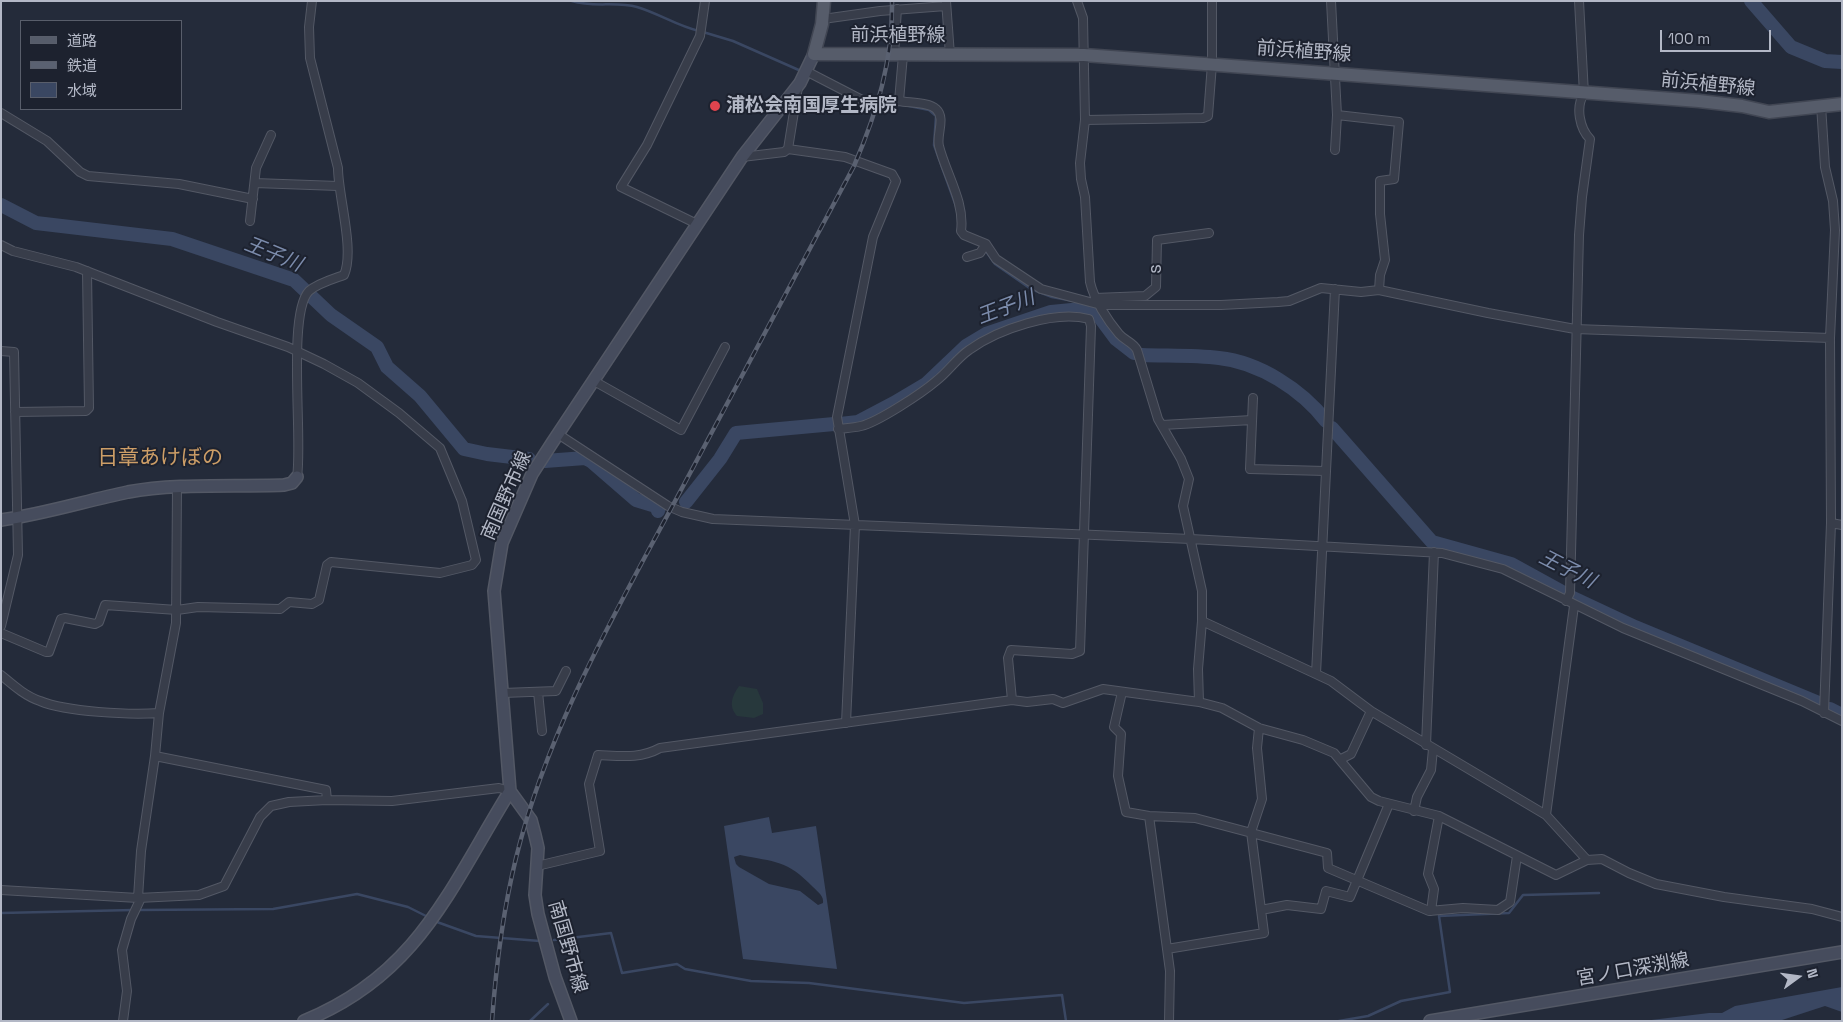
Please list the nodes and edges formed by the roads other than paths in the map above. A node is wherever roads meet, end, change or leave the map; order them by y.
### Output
1 (312, 1) edge
2 (705, 1) edge
3 (824, 1) edge
4 (886, 1) edge
5 (1077, 1) edge
6 (1212, 1) edge
7 (1331, 1) edge
8 (1579, 1) edge
9 (946, 4) edge
10 (898, 7) edge
11 (886, 10) junction
12 (823, 19) junction
13 (814, 54) junction
14 (898, 55) junction
15 (950, 55) junction
16 (1084, 55) junction
17 (1212, 64) junction
18 (806, 71) junction
19 (1335, 73) junction
20 (798, 87) junction
21 (1584, 94) junction
22 (899, 101) junction
23 (1842, 104) edge
24 (1821, 105) junction
25 (1, 113) edge
26 (1337, 115) junction
27 (1085, 120) junction
28 (271, 135) dead end
29 (788, 149) junction
30 (1335, 150) dead end
31 (742, 157) junction
32 (255, 183) junction
33 (338, 186) junction
34 (254, 199) junction
35 (250, 221) dead end
36 (697, 224) junction
37 (1208, 233) dead end
38 (986, 244) junction
39 (1, 245) edge
40 (967, 257) dead end
41 (87, 271) junction
42 (1335, 289) junction
43 (1379, 290) junction
44 (1095, 298) junction
45 (1102, 308) junction
46 (1089, 319) junction
47 (1575, 328) junction
48 (1830, 338) junction
49 (725, 347) dead end
50 (1, 351) edge
51 (297, 352) junction
52 (594, 381) junction
53 (1252, 398) dead end
54 (16, 412) junction
55 (1252, 420) junction
56 (1162, 425) junction
57 (838, 429) junction
58 (558, 434) junction
59 (1325, 471) junction
60 (297, 478) joint
61 (177, 487) junction
62 (18, 518) junction
63 (1, 520) edge
64 (1830, 523) junction
65 (855, 525) junction
66 (1842, 525) edge
67 (1085, 535) junction
68 (1191, 539) junction
69 (1324, 546) junction
70 (1434, 552) junction
71 (1568, 597) junction
72 (1574, 606) junction
73 (177, 610) junction
74 (1202, 621) junction
75 (1, 626) edge
76 (1, 633) edge
77 (566, 671) dead end
78 (1316, 674) junction
79 (1, 675) edge
80 (538, 692) junction
81 (1122, 692) junction
82 (503, 693) junction
83 (1012, 700) junction
84 (1199, 702) junction
85 (1371, 711) junction
86 (159, 713) junction
87 (1824, 713) junction
88 (1842, 721) edge
89 (846, 723) junction
90 (1259, 728) junction
91 (542, 731) dead end
92 (1429, 747) junction
93 (155, 756) junction
94 (1341, 759) junction
95 (510, 791) junction
96 (328, 800) junction
97 (1389, 804) junction
98 (1414, 811) junction
99 (1546, 815) junction
100 (1149, 816) junction
101 (1439, 816) junction
102 (1251, 832) junction
103 (1517, 856) junction
104 (1587, 860) junction
105 (537, 866) junction
106 (1357, 879) junction
107 (1, 890) edge
108 (140, 898) junction
109 (1261, 910) junction
110 (1431, 910) junction
111 (1842, 917) edge
112 (1167, 949) junction
113 (1842, 952) edge
114 (124, 1021) edge
115 (304, 1021) edge
116 (570, 1021) edge
117 (1168, 1021) edge
118 (1430, 1021) edge

1 - 33 street
2 - 36 street
3 - 12 main road
4 - 11 street
5 - 16 street
6 - 17 street
7 - 19 street
8 - 21 street
9 - 10 street
9 - 15 street
10 - 11 street
10 - 14 street
11 - 12 street
12 - 13 main road
13 - 14 main road, 前浜植野線
13 - 18 main road, 南国野市線
14 - 15 main road, 前浜植野線
14 - 22 street
15 - 16 main road, 前浜植野線
16 - 17 main road, 前浜植野線
16 - 27 street
17 - 19 main road, 前浜植野線
17 - 27 street
18 - 20 main road, 南国野市線
18 - 22 street
19 - 21 main road, 前浜植野線
19 - 26 street
20 - 29 street
20 - 31 main road, 南国野市線
21 - 24 main road, 前浜植野線
21 - 47 street
22 - 38 street
23 - 24 main road, 前浜植野線
24 - 48 street
25 - 34 street
26 - 30 street
26 - 43 street
27 - 44 street
28 - 32 street
29 - 31 street
29 - 57 street
31 - 36 main road, 南国野市線
32 - 33 street
32 - 34 street
33 - 51 street
34 - 35 street
36 - 52 main road, 南国野市線
37 - 44 street, s
38 - 40 street
38 - 45 street
39 - 41 street
41 - 51 street
41 - 54 street
42 - 43 street
42 - 45 street
42 - 59 street
43 - 47 street
44 - 45 street
45 - 46 street
45 - 56 street
46 - 57 street
46 - 67 street
47 - 48 street
47 - 71 street
48 - 64 street
49 - 52 street
50 - 54 street
51 - 60 street
51 - 73 street
52 - 58 main road, 南国野市線
53 - 55 street
54 - 62 street
55 - 56 street
55 - 59 street
56 - 68 street
57 - 65 street
58 - 65 street
58 - 82 main road, 南国野市線
59 - 69 street
60 - 61 main road
61 - 62 main road
61 - 73 street
62 - 63 main road
62 - 75 street
64 - 66 street
64 - 87 street
65 - 67 street
65 - 89 street
67 - 68 street
67 - 83 street
68 - 69 street
68 - 74 street
69 - 70 street
69 - 78 street
70 - 71 street
70 - 92 street
71 - 72 street
72 - 87 street
72 - 99 street
73 - 76 street
73 - 86 street
74 - 78 street
74 - 84 street
77 - 80 street
78 - 85 street
79 - 86 street
80 - 82 street
80 - 91 street
81 - 83 street
81 - 84 street
81 - 100 street
82 - 95 main road, 南国野市線
83 - 89 street
84 - 90 street
85 - 92 street
85 - 94 street
86 - 93 street
87 - 88 street
89 - 105 street
90 - 94 street
90 - 102 street
92 - 98 street
92 - 99 street
93 - 96 street
93 - 108 street
94 - 97 street
95 - 96 street
95 - 105 main road, 南国野市線
95 - 115 main road
96 - 108 street
97 - 98 street
97 - 106 street
98 - 101 street
99 - 104 street
100 - 102 street
100 - 112 street
101 - 103 street
101 - 110 street
102 - 106 street
102 - 109 street
103 - 104 street
103 - 110 street
104 - 111 street
105 - 116 main road, 南国野市線
106 - 109 street
106 - 110 street
107 - 108 street
108 - 114 street
109 - 112 street
112 - 117 street
113 - 118 main road, 宮ノ口深渕線

